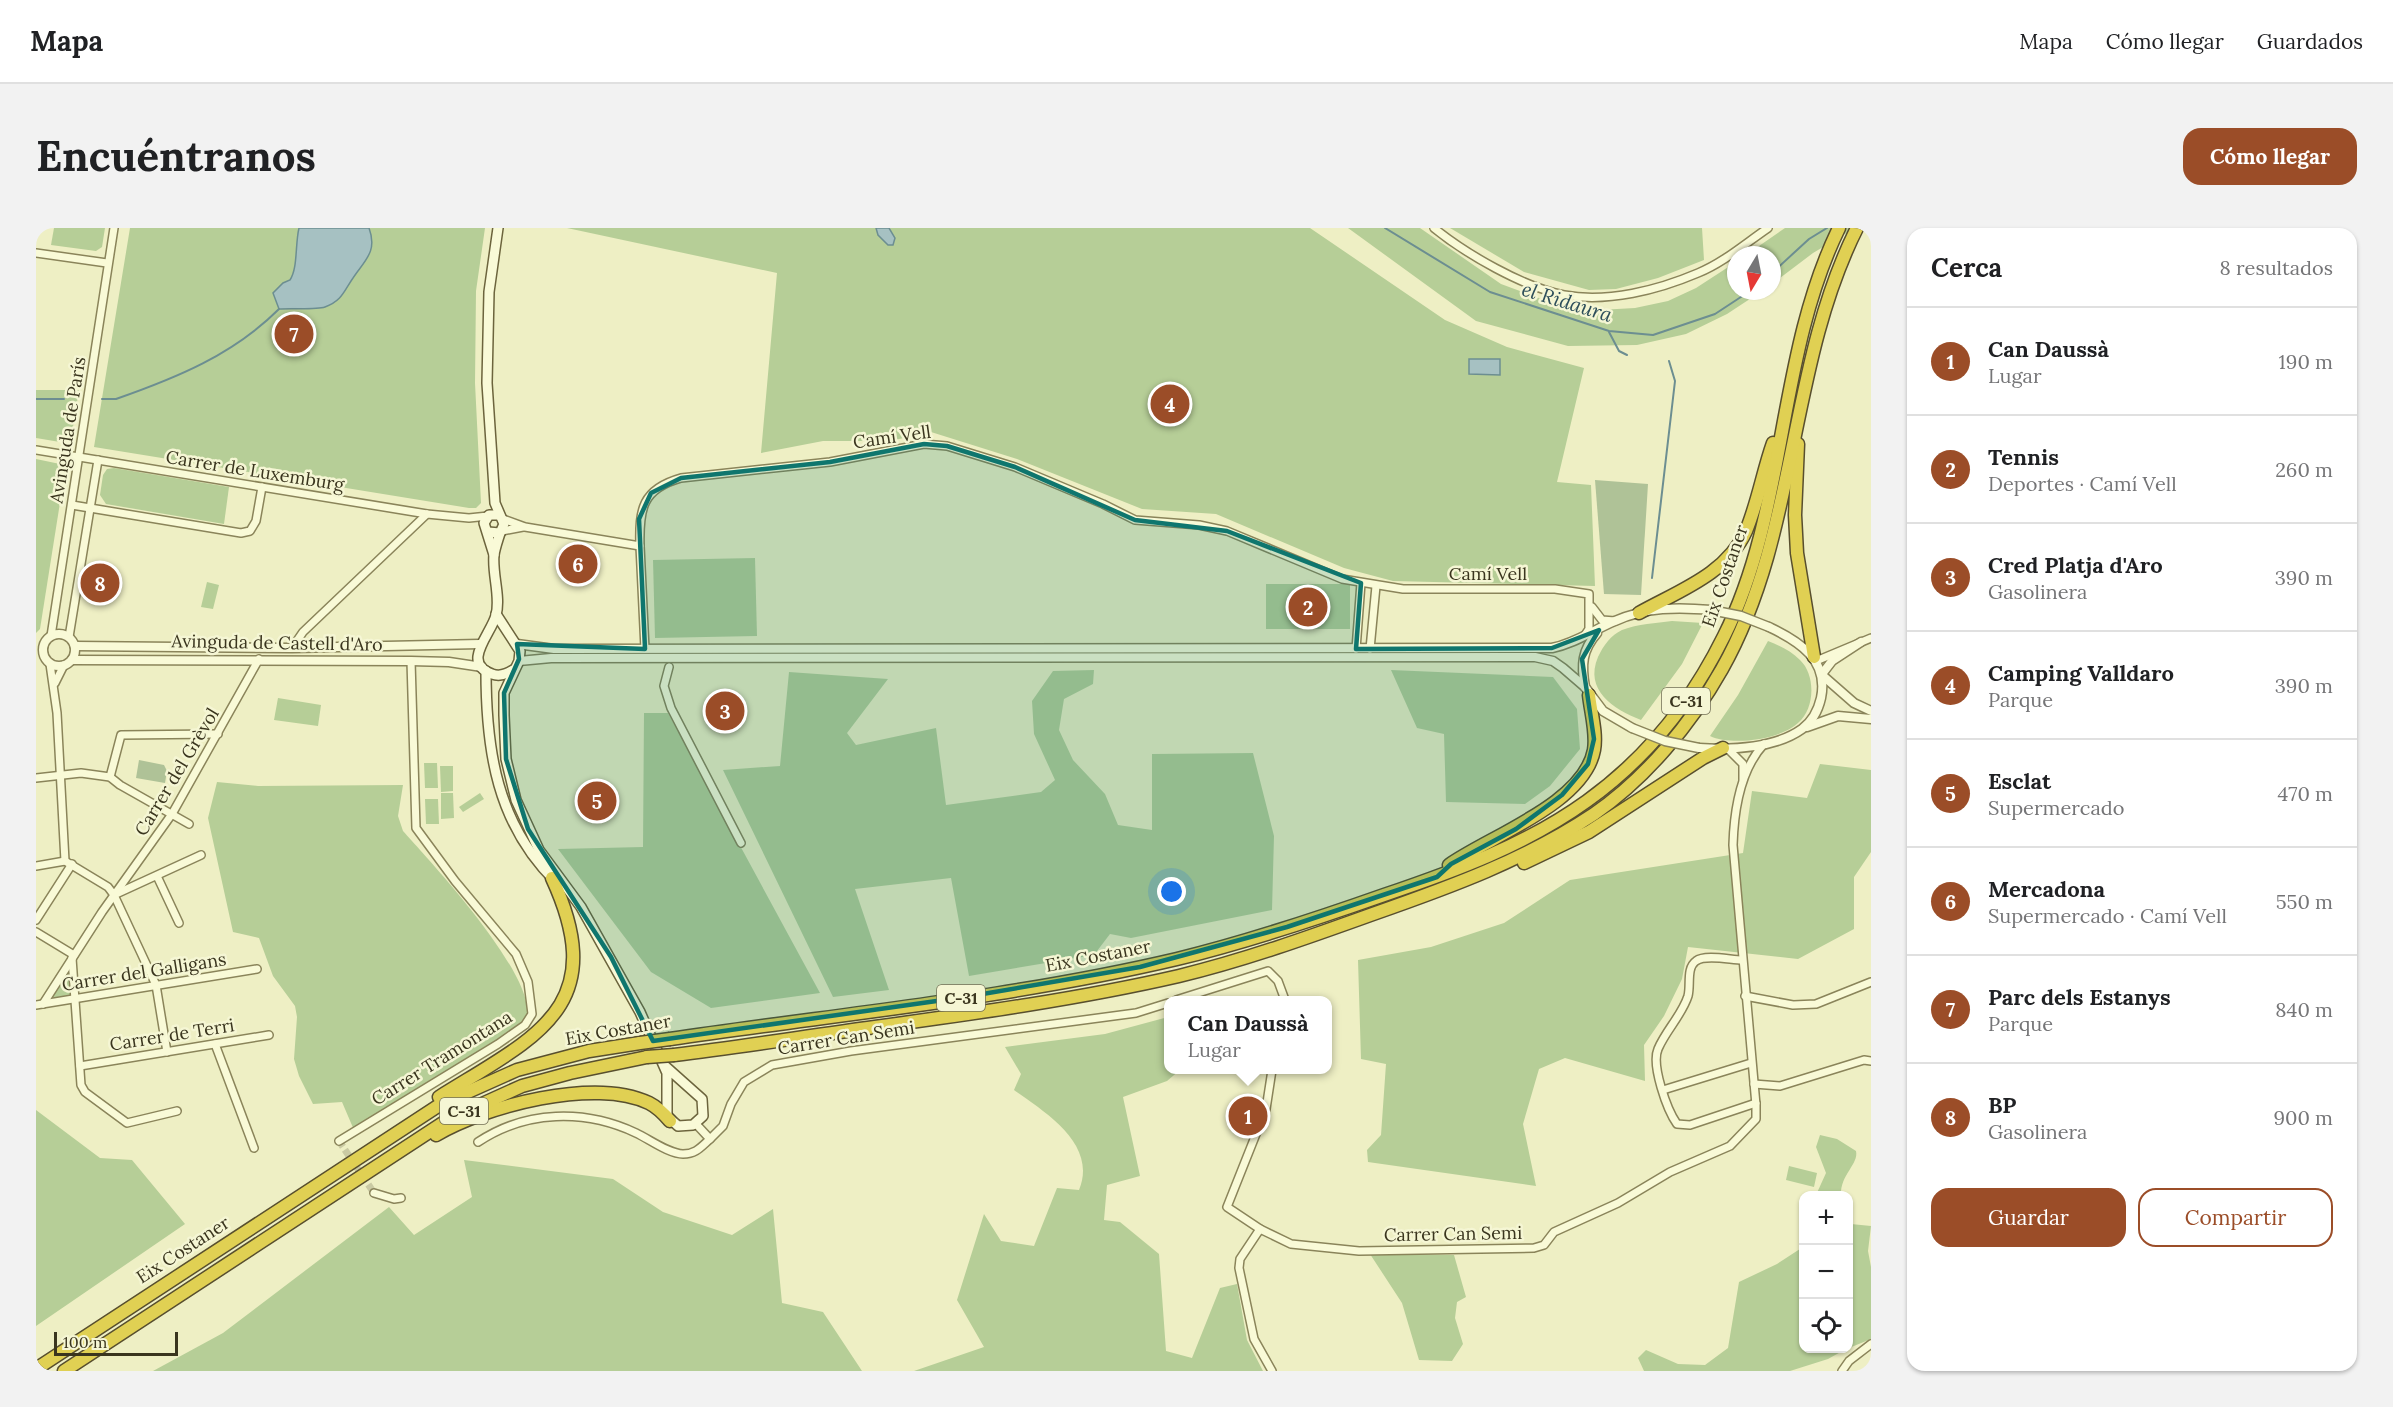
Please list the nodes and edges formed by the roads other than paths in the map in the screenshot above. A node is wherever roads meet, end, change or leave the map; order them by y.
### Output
1 (114, 228) edge
2 (498, 228) edge
3 (1434, 228) edge
4 (1768, 228) edge
5 (1839, 228) edge
6 (1857, 228) edge
7 (36, 253) edge
8 (107, 263) junction
9 (1785, 411) junction
10 (1798, 429) junction
11 (36, 450) edge
12 (80, 457) junction
13 (98, 460) junction
14 (262, 487) junction
15 (72, 505) junction
16 (90, 508) junction
17 (427, 514) junction
18 (492, 520) junction
19 (525, 527) junction
20 (501, 532) junction
21 (640, 546) junction
22 (494, 555) junction
23 (1361, 584) junction
24 (1376, 586) junction
25 (1591, 605) junction
26 (1639, 613) junction
27 (496, 614) junction
28 (1615, 621) junction
29 (1599, 630) junction
30 (51, 636) junction
31 (510, 636) junction
32 (69, 637) junction
33 (1584, 638) junction
34 (1871, 638) edge
35 (482, 642) junction
36 (1861, 642) junction
37 (517, 644) junction
38 (40, 645) edge
39 (75, 646) junction
40 (292, 648) junction
41 (645, 649) junction
42 (1356, 649) junction
43 (1370, 649) junction
44 (36, 659) edge
45 (259, 659) junction
46 (1815, 659) junction
47 (411, 661) junction
48 (48, 662) junction
49 (68, 663) junction
50 (516, 665) junction
51 (669, 667) dead end
52 (484, 669) junction
53 (1822, 674) junction
54 (54, 686) junction
55 (1587, 691) junction
56 (1871, 711) edge
57 (1871, 719) edge
58 (1801, 729) junction
59 (218, 735) junction
60 (1764, 744) junction
61 (1725, 749) junction
62 (61, 775) junction
63 (110, 777) junction
64 (36, 778) edge
65 (1743, 782) junction
66 (172, 814) junction
67 (189, 824) dead end
68 (741, 843) dead end
69 (201, 855) dead end
70 (69, 863) junction
71 (36, 866) edge
72 (1483, 875) junction
73 (157, 876) junction
74 (1437, 877) junction
75 (552, 878) junction
76 (114, 895) junction
77 (581, 907) junction
78 (36, 920) edge
79 (179, 923) dead end
80 (36, 932) edge
81 (73, 957) junction
82 (1742, 960) junction
83 (256, 969) dead end
84 (1871, 982) edge
85 (156, 986) junction
86 (1189, 996) edge
87 (1284, 996) edge
88 (1745, 996) junction
89 (75, 999) junction
90 (39, 1004) edge
91 (1164, 1004) edge
92 (269, 1035) dead end
93 (215, 1044) junction
94 (167, 1052) junction
95 (1871, 1061) edge
96 (1752, 1063) junction
97 (80, 1066) junction
98 (665, 1066) junction
99 (1271, 1074) edge
100 (1754, 1084) junction
101 (693, 1090) junction
102 (1663, 1090) junction
103 (666, 1101) junction
104 (1756, 1103) junction
105 (177, 1111) dead end
106 (670, 1121) junction
107 (696, 1124) junction
108 (710, 1139) junction
109 (339, 1141) dead end
110 (478, 1142) dead end
111 (254, 1148) dead end
112 (329, 1175) junction
113 (374, 1193) dead end
114 (401, 1198) dead end
115 (304, 1214) junction
116 (1260, 1229) junction
117 (1871, 1344) edge
118 (36, 1369) edge
119 (64, 1371) edge
120 (1272, 1371) edge
121 (1842, 1371) edge

1 - 8 street, Avinguda de París
2 - 18 main road
3 - 4 street
5 - 9 highway, Eix Costaner / C-31
6 - 10 highway, Eix Costaner / C-31
7 - 8 street
8 - 12 street, Avinguda de París
9 - 26 highway
9 - 74 highway, Eix Costaner / C-31
10 - 46 highway
10 - 72 highway, Eix Costaner / C-31
11 - 12 street, Carrer de Luxemburg
12 - 13 street, Carrer de Luxemburg
12 - 15 street, Avinguda de París
13 - 14 street, Carrer de Luxemburg
13 - 16 street, Avinguda de París
14 - 16 street
14 - 17 street, Carrer de Luxemburg
15 - 16 street
15 - 30 street, Avinguda de París
16 - 32 street, Avinguda de París
17 - 18 street, Carrer de Luxemburg
17 - 40 street
18 - 19 street
18 - 20 main road
18 - 20 main road
18 - 22 main road
19 - 20 street
19 - 21 street
20 - 22 main road
21 - 23 street, Camí Vell
21 - 41 street, Camí Vell
22 - 27 main road
23 - 24 street, Camí Vell
23 - 42 street
24 - 25 street, Camí Vell
24 - 43 street
25 - 28 street, Camí Vell
25 - 33 street
26 - 28 street
26 - 46 street, bridge
27 - 31 main road
27 - 35 main road
28 - 29 street
29 - 33 street
29 - 55 street
30 - 32 street
30 - 38 street
31 - 35 main road
31 - 37 main road
32 - 39 street
33 - 43 street
34 - 36 street
35 - 40 street, Avinguda de Castell d'Aro
35 - 52 main road
36 - 46 street
36 - 53 street
37 - 41 street
37 - 50 main road
38 - 48 street
39 - 40 street, Avinguda de Castell d'Aro
39 - 49 street
41 - 42 street
42 - 43 street
44 - 48 street
45 - 47 street, Avinguda de Castell d'Aro
45 - 49 street, Avinguda de Castell d'Aro
45 - 59 street, Carrer del Grèvol
46 - 53 street
47 - 52 street, Avinguda de Castell d'Aro
47 - 109 street, Carrer Tramontana
48 - 49 street
48 - 54 street
49 - 54 street
50 - 52 main road
50 - 55 street
50 - 77 main road
51 - 68 street
52 - 75 main road
53 - 56 street
53 - 58 street
54 - 62 street
55 - 61 street, bridge
55 - 74 highway, C-31
57 - 58 street
58 - 60 street
59 - 63 street
59 - 66 street, Carrer del Grèvol
60 - 61 street
60 - 65 street, Carrer Can Semi
61 - 65 street, Carrer Can Semi
61 - 72 highway, C-31
62 - 63 street
62 - 64 street
62 - 70 street
63 - 66 street
65 - 82 street, Carrer Can Semi
66 - 67 street
66 - 76 street, Carrer del Grèvol
69 - 73 street
70 - 71 street
70 - 76 street
70 - 78 street
72 - 115 highway, Eix Costaner / C-31, bridge
73 - 76 street
73 - 79 street
74 - 112 highway, Eix Costaner / C-31, bridge
75 - 77 main road
75 - 112 highway
76 - 81 street, Carrer del Grèvol
76 - 85 street
77 - 98 main road
80 - 81 street
81 - 89 street
81 - 90 street, Carrer del Grèvol
82 - 88 street, Carrer Can Semi
82 - 102 street
83 - 85 street, Carrer del Galligans
84 - 88 street
85 - 89 street, Carrer del Galligans
85 - 94 street
86 - 87 street
88 - 96 street, Carrer Can Semi
89 - 90 street, Carrer del Galligans
89 - 97 street
91 - 108 street, Carrer Can Semi
92 - 93 street, Carrer de Terri
93 - 94 street, Carrer de Terri
93 - 111 street
94 - 97 street, Carrer de Terri
95 - 100 street
96 - 100 street, Carrer Can Semi
96 - 102 street
97 - 105 street
98 - 101 main road
98 - 103 main road
99 - 116 street, Carrer Can Semi
100 - 104 street, Carrer Can Semi
101 - 103 main road
101 - 107 main road
102 - 104 street
103 - 106 main road
104 - 116 street, Carrer Can Semi
106 - 107 main road
106 - 115 highway
107 - 108 street
108 - 110 street
112 - 118 highway, Eix Costaner / C-31
113 - 114 street
115 - 119 highway, Eix Costaner / C-31
116 - 120 street
117 - 121 street

